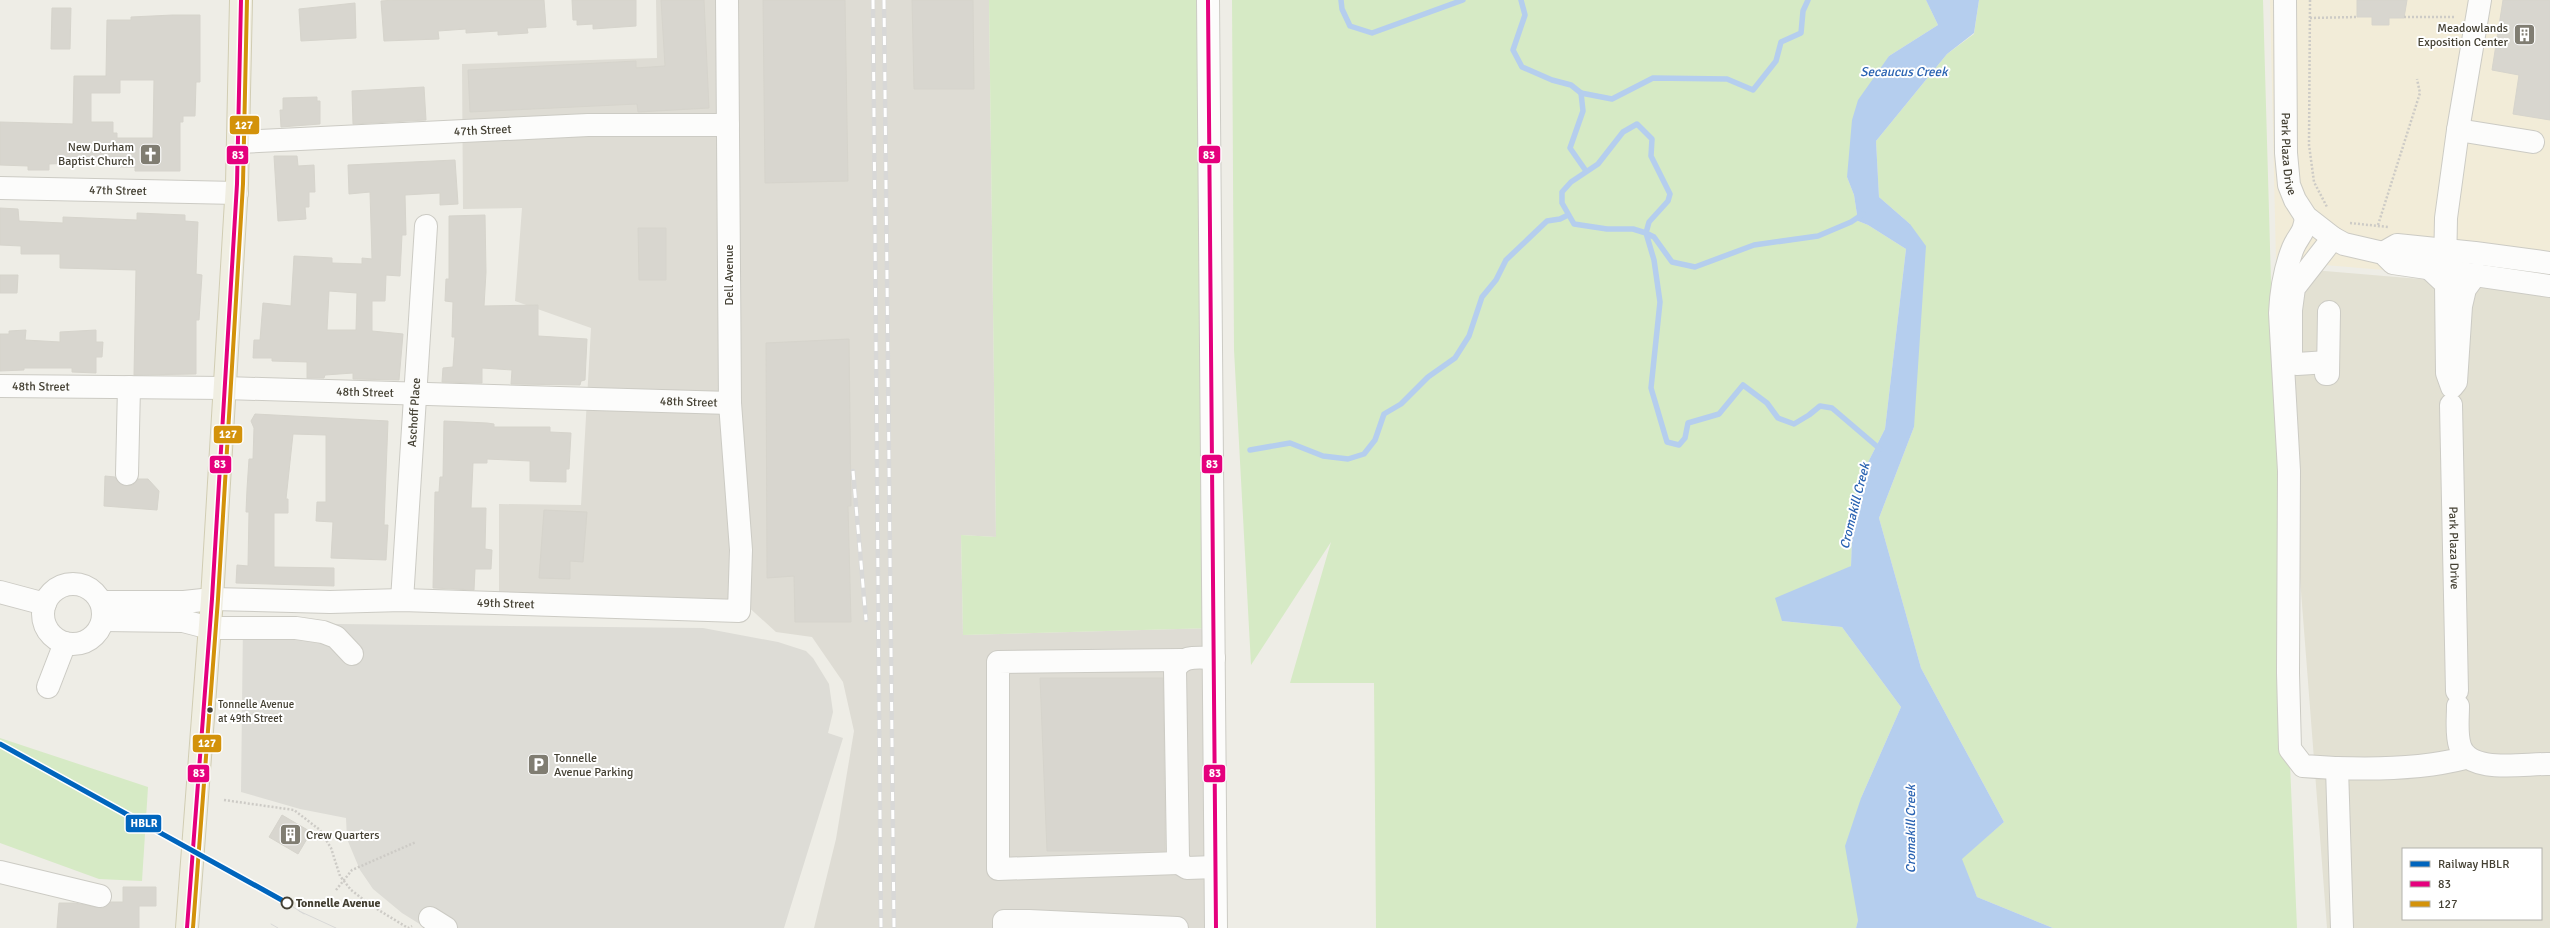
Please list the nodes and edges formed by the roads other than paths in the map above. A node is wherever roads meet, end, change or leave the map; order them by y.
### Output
1 (241, 0) edge
2 (727, 0) edge
3 (1208, 0) edge
4 (2285, 0) edge
5 (2478, 9) edge
6 (728, 125) junction
7 (2458, 130) junction
8 (238, 142) junction
9 (2533, 142) dead end
10 (0, 188) edge
11 (237, 193) junction
12 (2306, 217) junction
13 (426, 226) dead end
14 (2340, 230) junction
15 (2440, 263) junction
16 (2550, 264) edge
17 (2476, 274) junction
18 (2550, 286) edge
19 (2329, 312) dead end
20 (2290, 371) junction
21 (0, 386) edge
22 (129, 387) junction
23 (225, 388) junction
24 (414, 393) junction
25 (730, 403) junction
26 (2451, 405) dead end
27 (127, 474) dead end
28 (741, 550) joint
29 (0, 592) edge
30 (212, 599) junction
31 (402, 600) junction
32 (45, 604) junction
33 (102, 611) junction
34 (210, 628) junction
35 (65, 643) junction
36 (352, 654) dead end
37 (1214, 658) junction
38 (1182, 660) junction
39 (48, 687) dead end
40 (2465, 758) junction
41 (2550, 764) edge
42 (2337, 768) junction
43 (1179, 863) junction
44 (1215, 867) junction
45 (0, 872) edge
46 (100, 896) dead end
47 (187, 919) edge
48 (1004, 928) edge
49 (1177, 928) edge
50 (1216, 928) edge
51 (2342, 928) edge

1 - 8 main road
2 - 6 street, Dell Avenue
3 - 37 street
4 - 12 street, Park Plaza Drive
5 - 7 street
6 - 8 street, 47th Street
6 - 25 street, Dell Avenue
7 - 9 street
7 - 15 street
8 - 11 main road
10 - 11 street, 47th Street
11 - 23 main road
12 - 14 street, Park Plaza Drive
12 - 20 street
13 - 24 street, Aschoff Place
14 - 15 street, Park Plaza Drive
14 - 20 street
15 - 16 street, Park Plaza Drive
15 - 17 street, Park Plaza Drive
15 - 17 street
17 - 18 street, Park Plaza Drive
19 - 20 street
20 - 42 street
21 - 22 street, 48th Street
22 - 23 street, 48th Street
22 - 27 street
23 - 24 street, 48th Street
23 - 30 main road
24 - 25 street, 48th Street
24 - 31 street, Aschoff Place
25 - 28 street, Dell Avenue
26 - 40 street, Park Plaza Drive
28 - 31 street, 49th Street
29 - 32 street
30 - 31 street, 49th Street
30 - 33 street, 49th Street
30 - 34 main road
32 - 33 street
32 - 35 street
33 - 34 street
33 - 35 street
34 - 36 street
34 - 47 main road
35 - 39 street
37 - 38 street
37 - 44 street
38 - 43 street
38 - 43 street
40 - 41 street
40 - 42 street
42 - 51 street
43 - 44 street
44 - 50 street
45 - 46 street
48 - 49 street

